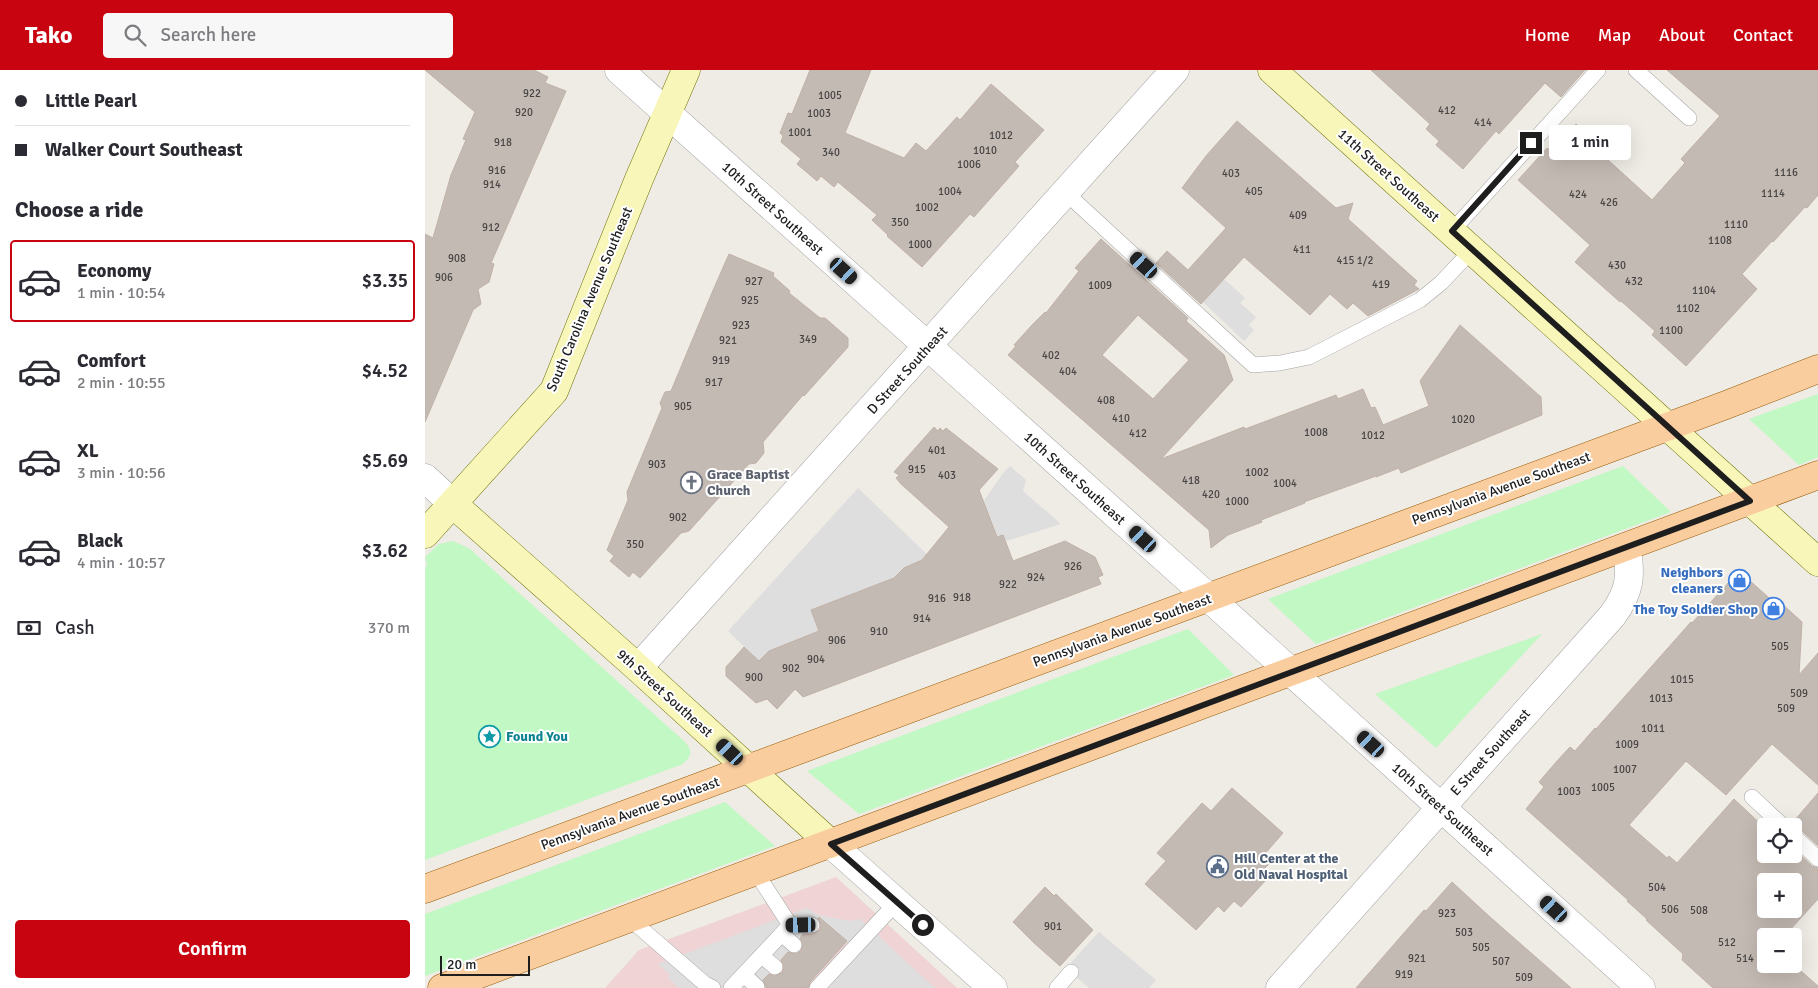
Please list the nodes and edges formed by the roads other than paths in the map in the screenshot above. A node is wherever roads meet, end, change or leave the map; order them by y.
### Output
1 (619, 70) edge
2 (686, 70) edge
3 (1175, 70) edge
4 (1273, 70) edge
5 (1598, 70) edge
6 (1636, 70) edge
7 (667, 113) junction
8 (1689, 118) dead end
9 (1065, 192) junction
10 (1452, 231) junction
11 (1472, 250) junction
12 (928, 346) junction
13 (1818, 369) edge
14 (1667, 426) junction
15 (1818, 475) edge
16 (425, 478) edge
17 (1750, 501) junction
18 (453, 504) junction
19 (425, 534) edge
20 (1626, 546) junction
21 (1818, 562) edge
22 (1209, 597) junction
23 (638, 668) junction
24 (1291, 671) junction
25 (748, 768) junction
26 (1752, 798) dead end
27 (1441, 807) junction
28 (1774, 818) edge
29 (831, 844) junction
30 (1802, 844) edge
31 (1818, 859) edge
32 (755, 871) junction
33 (425, 889) edge
34 (897, 902) junction
35 (629, 918) junction
36 (812, 924) dead end
37 (786, 929) junction
38 (794, 944) dead end
39 (762, 956) junction
40 (775, 967) dead end
41 (1071, 972) dead end
42 (744, 975) junction
43 (987, 986) edge
44 (757, 987) edge
45 (441, 988) edge
46 (713, 988) edge
47 (731, 988) edge
48 (817, 988) edge
49 (1057, 988) edge
50 (1280, 988) edge
51 (1641, 988) edge

1 - 7 street, 10th Street Southeast
2 - 7 street, South Carolina Avenue Southeast
3 - 9 street, D Street Southeast
4 - 10 street, 11th Street Southeast
5 - 10 lane
6 - 8 lane
7 - 12 street, 10th Street Southeast
7 - 18 street, South Carolina Avenue Southeast
9 - 11 lane
9 - 12 street, D Street Southeast
10 - 11 street, 11th Street Southeast
11 - 14 street, 11th Street Southeast
12 - 22 street, 10th Street Southeast
12 - 23 street, D Street Southeast
13 - 14 main road, Pennsylvania Avenue Southeast
14 - 17 street, 11th Street Southeast
14 - 22 main road, Pennsylvania Avenue Southeast
15 - 17 main road
16 - 18 street, 9th Street Southeast
17 - 20 main road
17 - 21 street, 11th Street Southeast
18 - 19 street
18 - 23 street, 9th Street Southeast
20 - 24 main road
20 - 27 street, E Street Southeast
22 - 24 street, 10th Street Southeast
22 - 25 main road, Pennsylvania Avenue Southeast
23 - 25 street, 9th Street Southeast
24 - 27 street, 10th Street Southeast
24 - 29 main road
25 - 29 street, 9th Street Southeast
25 - 33 main road, Pennsylvania Avenue Southeast
26 - 28 lane
27 - 50 street, E Street Southeast
27 - 51 street, 10th Street Southeast
29 - 32 main road
29 - 34 street, 9th Street Southeast
30 - 31 lane
32 - 35 main road
32 - 37 lane
34 - 43 street, 9th Street Southeast
34 - 48 lane
35 - 45 main road
35 - 46 lane
36 - 37 lane
37 - 38 lane
37 - 39 lane
39 - 40 lane
39 - 42 lane
41 - 49 lane
42 - 44 lane
42 - 47 lane

